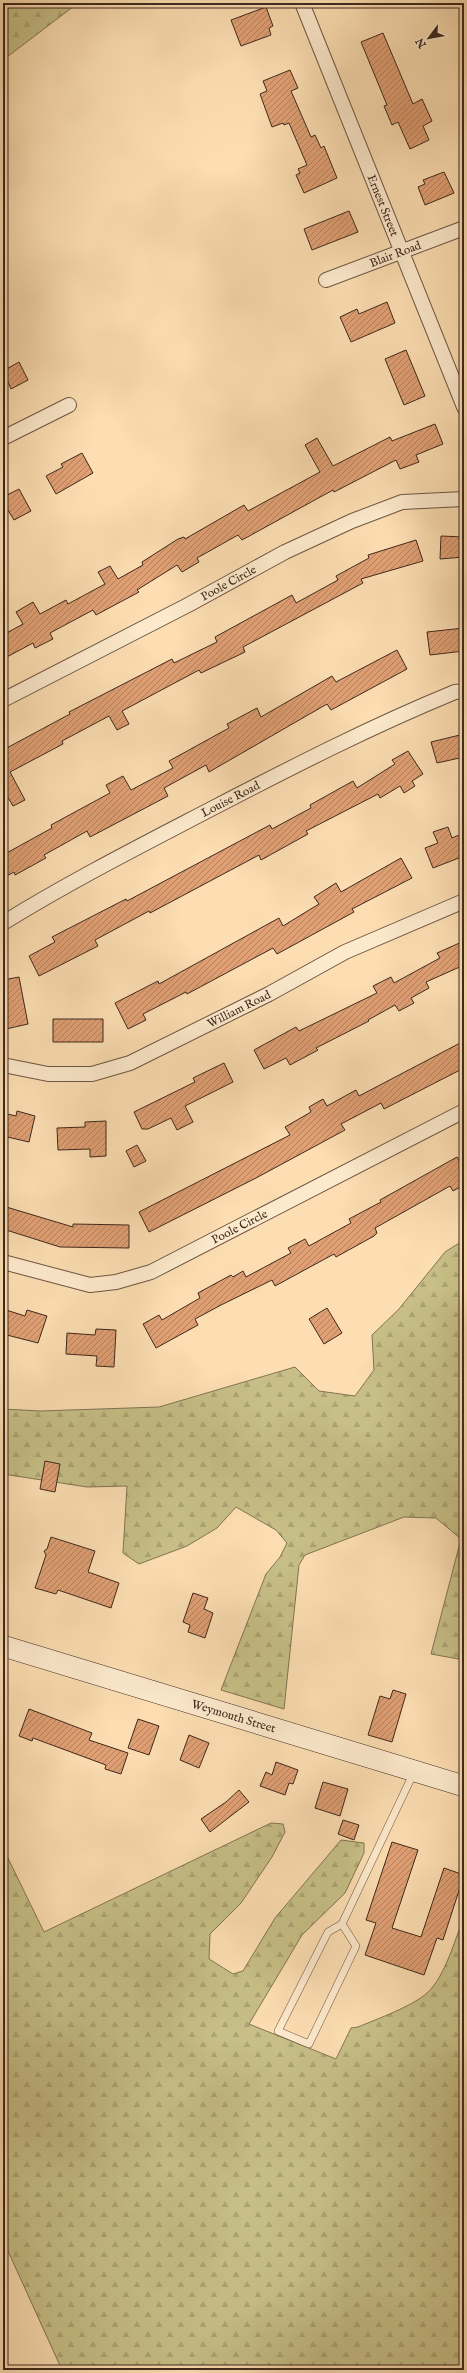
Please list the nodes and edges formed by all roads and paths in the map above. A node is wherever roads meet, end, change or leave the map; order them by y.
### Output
1 (302, 3) edge
2 (464, 228) edge
3 (402, 252) junction
4 (326, 280) dead end
5 (69, 405) dead end
6 (464, 407) edge
7 (3, 438) edge
8 (464, 499) edge
9 (464, 691) edge
10 (3, 700) edge
11 (464, 901) edge
12 (3, 923) edge
13 (3, 1065) edge
14 (464, 1111) edge
15 (3, 1262) edge
16 (3, 1646) edge
17 (414, 1772) junction
18 (464, 1786) edge
19 (342, 1924) junction

1 - 3 street, Ernest Street
2 - 3 street, Blair Road
3 - 4 street, Blair Road
3 - 6 street, Ernest Street
5 - 7 street
8 - 10 street, Poole Circle
9 - 12 street, Louise Road
11 - 13 street, William Road
14 - 15 street, Poole Circle
16 - 17 main road, Weymouth Street
17 - 18 main road, Weymouth Street
17 - 19 lane
19 - 19 lane

